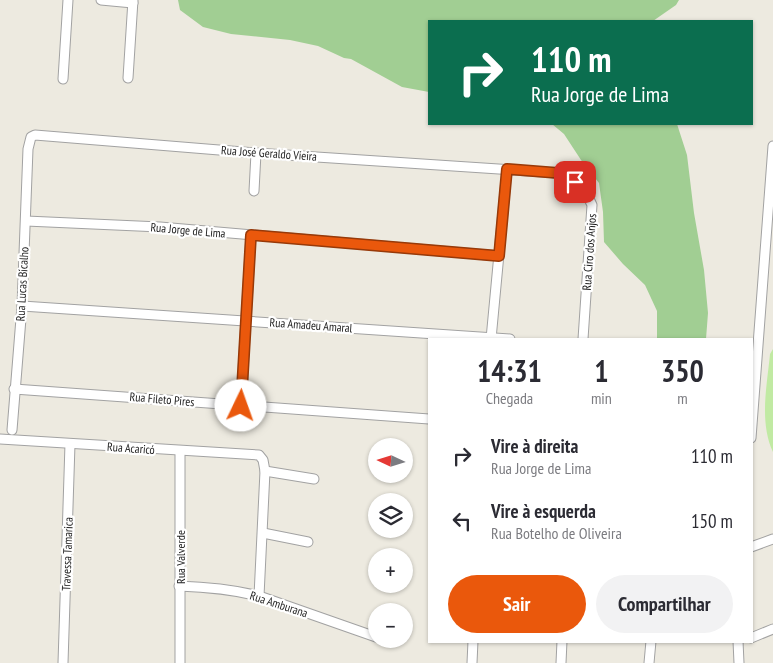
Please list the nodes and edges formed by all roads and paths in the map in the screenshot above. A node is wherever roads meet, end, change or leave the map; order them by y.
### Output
1 (68, 0) edge
2 (101, 0) edge
3 (133, 1) edge
4 (128, 78) dead end
5 (63, 79) dead end
6 (31, 138) joint
7 (773, 152) edge
8 (256, 153) junction
9 (507, 169) junction
10 (254, 191) dead end
11 (26, 221) junction
12 (251, 235) junction
13 (769, 239) edge
14 (499, 256) junction
15 (22, 306) junction
16 (246, 321) junction
17 (491, 338) edge
18 (583, 338) edge
19 (14, 388) junction
20 (241, 406) junction
21 (753, 416) edge
22 (428, 419) edge
23 (12, 430) dead end
24 (0, 440) edge
25 (70, 444) junction
26 (180, 452) junction
27 (265, 471) junction
28 (314, 479) dead end
29 (263, 533) junction
30 (773, 539) edge
31 (308, 542) dead end
32 (753, 546) edge
33 (179, 586) junction
34 (258, 596) junction
35 (773, 629) edge
36 (368, 635) edge
37 (753, 637) edge
38 (473, 643) edge
39 (562, 643) edge
40 (651, 643) edge
41 (740, 643) edge
42 (63, 663) edge
43 (180, 663) edge
44 (472, 663) edge
45 (561, 663) edge
46 (649, 663) edge
47 (739, 663) edge

1 - 5 street
2 - 3 street
3 - 4 street
6 - 8 street, Rua José Geraldo Vieira
6 - 11 street, Rua Lucas Bicalho
7 - 13 street
8 - 9 street, Rua José Geraldo Vieira
8 - 10 street
9 - 14 street
9 - 18 street, Rua Ciro dos Anjos
11 - 12 street, Rua Jorge de Lima
11 - 15 street, Rua Lucas Bicalho
12 - 14 street, Rua Jorge de Lima
12 - 16 street
13 - 21 street
14 - 17 street
15 - 16 street, Rua Amadeu Amaral
15 - 19 street, Rua Lucas Bicalho
16 - 17 street, Rua Amadeu Amaral
16 - 20 street
19 - 20 street, Rua Fileto Pires
19 - 23 street, Rua Lucas Bicalho
20 - 22 street, Rua Fileto Pires
24 - 25 street, Rua Acaricó
25 - 26 street, Rua Acaricó
25 - 42 street, Travessa Tamarica
26 - 27 street, Rua Acaricó
26 - 33 street, Rua Valverde
27 - 28 street
27 - 29 street
29 - 31 street
29 - 34 street
30 - 32 street
33 - 34 street, Rua Amburana
33 - 43 street, Rua Valverde
34 - 36 street, Rua Amburana
35 - 37 street
38 - 44 street
39 - 45 street
40 - 46 street
41 - 47 street

